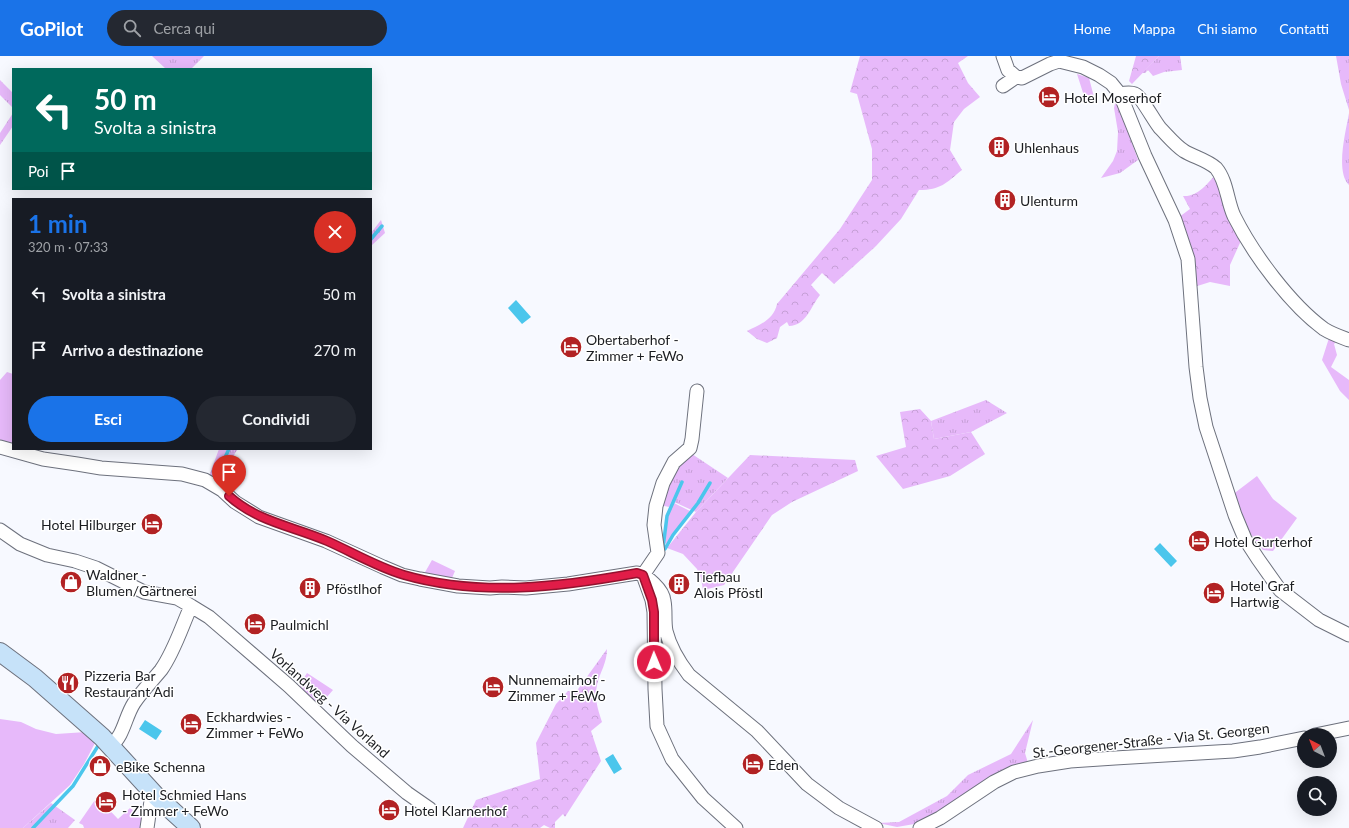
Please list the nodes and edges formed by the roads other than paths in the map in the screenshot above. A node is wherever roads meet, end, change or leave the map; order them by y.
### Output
1 (1003, 56) edge
2 (1016, 77) junction
3 (1003, 86) dead end
4 (1120, 94) junction
5 (1349, 340) edge
6 (697, 391) dead end
7 (0, 447) edge
8 (0, 530) edge
9 (643, 575) junction
10 (191, 606) junction
11 (1349, 635) edge
12 (0, 652) edge
13 (1349, 728) edge
14 (1337, 730) edge
15 (1297, 739) edge
16 (111, 746) junction
17 (156, 796) junction
18 (430, 809) dead end
19 (147, 828) edge
20 (191, 828) edge
21 (736, 828) edge
22 (876, 828) edge
23 (920, 828) edge

1 - 2 street
2 - 3 street
2 - 4 street
4 - 5 street
4 - 11 street
6 - 9 street
7 - 9 street
8 - 10 street, Vorlandweg - Via Vorland
9 - 21 street
9 - 22 street
10 - 16 street
10 - 18 street, Vorlandweg - Via Vorland
12 - 16 street
13 - 14 street
15 - 23 street, St.-Georgener-Straße - Via St. Georgen
16 - 17 street
17 - 19 street
17 - 20 street

